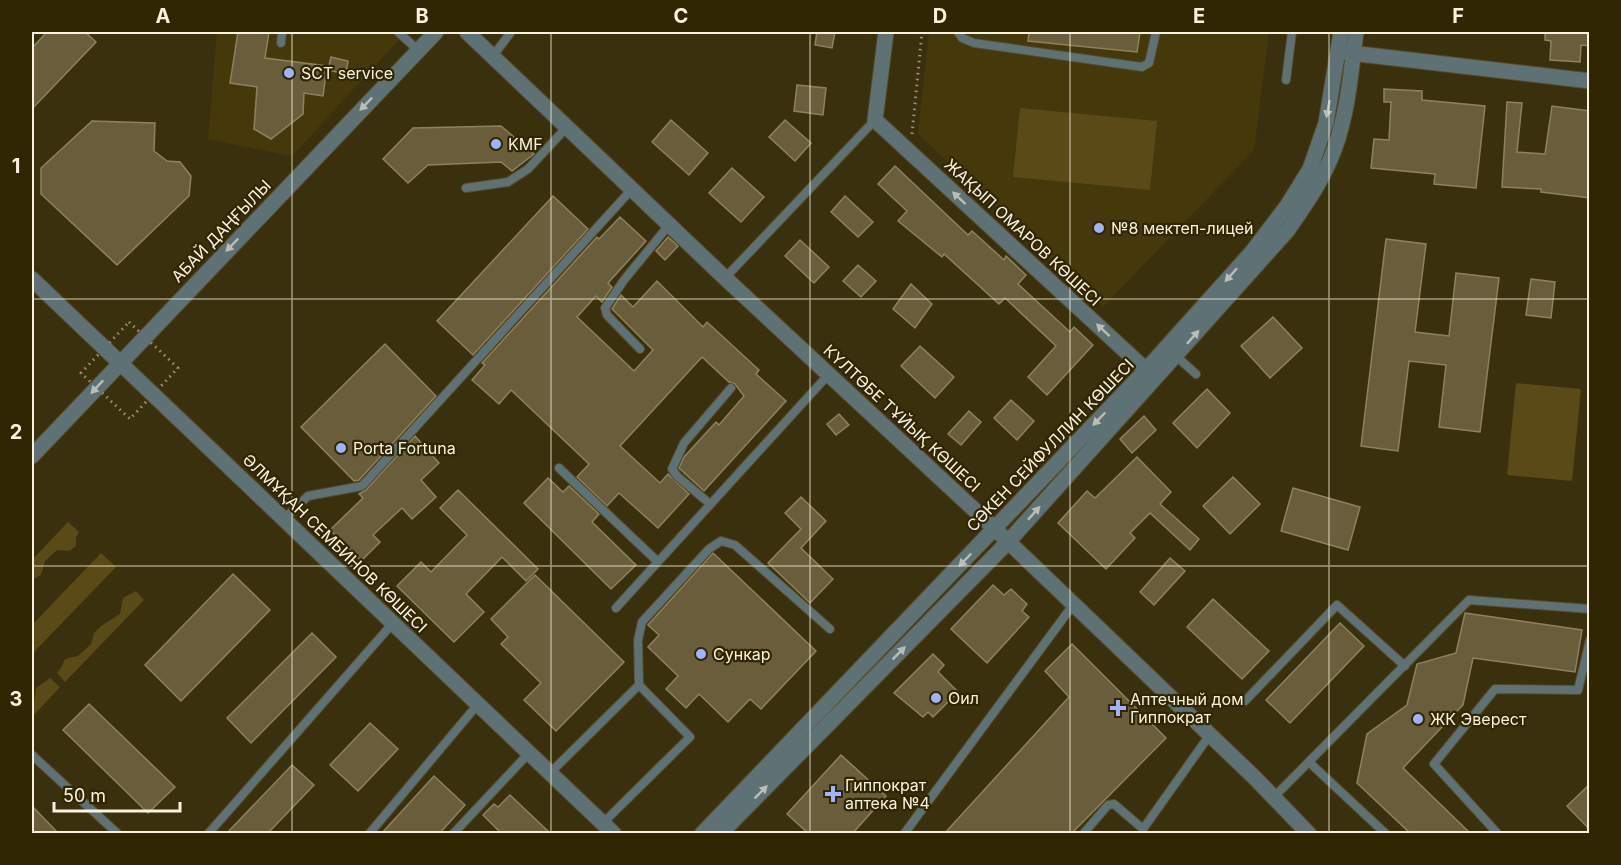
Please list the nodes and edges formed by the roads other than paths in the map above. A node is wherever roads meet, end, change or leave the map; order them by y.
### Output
1 (282, 32) edge
2 (398, 32) edge
3 (436, 32) edge
4 (467, 32) edge
5 (511, 32) edge
6 (886, 32) edge
7 (958, 32) edge
8 (1156, 32) edge
9 (1292, 32) edge
10 (1341, 32) edge
11 (1356, 32) edge
12 (280, 43) dead end
13 (418, 50) junction
14 (1346, 53) junction
15 (493, 56) junction
16 (1286, 80) dead end
17 (1590, 81) edge
18 (875, 120) junction
19 (567, 127) junction
20 (466, 188) dead end
21 (632, 189) junction
22 (669, 225) junction
23 (725, 278) junction
24 (32, 279) edge
25 (640, 349) dead end
26 (1176, 356) junction
27 (120, 363) junction
28 (1146, 370) junction
29 (829, 374) junction
30 (1196, 375) dead end
31 (731, 388) dead end
32 (32, 456) edge
33 (559, 468) dead end
34 (710, 504) junction
35 (284, 519) junction
36 (995, 529) junction
37 (1008, 543) junction
38 (657, 561) junction
39 (1073, 605) junction
40 (616, 608) dead end
41 (1590, 609) edge
42 (393, 623) junction
43 (830, 629) dead end
44 (1590, 640) edge
45 (1405, 666) junction
46 (639, 685) junction
47 (1245, 701) dead end
48 (478, 704) junction
49 (1209, 736) junction
50 (529, 753) junction
51 (32, 755) edge
52 (1310, 763) junction
53 (550, 773) junction
54 (1274, 797) junction
55 (608, 828) edge
56 (1143, 832) edge
57 (118, 834) edge
58 (208, 834) edge
59 (369, 834) edge
60 (453, 834) edge
61 (702, 834) edge
62 (720, 834) edge
63 (904, 834) edge
64 (1083, 834) edge
65 (1309, 834) edge
66 (1386, 834) edge
67 (1498, 834) edge

1 - 12 lane
2 - 13 lane
3 - 13 street, АБАЙ ДАҢҒЫЛЫ
4 - 15 street, КҮЛТӨБЕ ТҰЙЫҚ КӨШЕСІ
5 - 15 lane
6 - 18 street
7 - 8 lane
9 - 16 lane
10 - 14 street, СӘКЕН СЕЙФУЛЛИН КӨШЕСІ
11 - 14 street, СӘКЕН СЕЙФУЛЛИН КӨШЕСІ
13 -> 27 street, АБАЙ ДАҢҒЫЛЫ
14 - 17 street
26 -> 14 street, СӘКЕН СЕЙФУЛЛИН КӨШЕСІ
14 -> 28 street, СӘКЕН СЕЙФУЛЛИН КӨШЕСІ
15 - 19 street, КҮЛТӨБЕ ТҰЙЫҚ КӨШЕСІ
18 - 23 lane
28 -> 18 street, ЖАҚЫП ОМАРОВ КӨШЕСІ
19 - 20 lane
19 - 21 street, КҮЛТӨБЕ ТҰЙЫҚ КӨШЕСІ
21 - 22 street, КҮЛТӨБЕ ТҰЙЫҚ КӨШЕСІ
21 - 35 lane
22 - 23 street, КҮЛТӨБЕ ТҰЙЫҚ КӨШЕСІ
22 - 25 lane
23 - 29 street, КҮЛТӨБЕ ТҰЙЫҚ КӨШЕСІ
24 - 27 street, ӘЛМҰҚАН СЕМБИНОВ КӨШЕСІ
26 - 30 lane
37 -> 26 street, СӘКЕН СЕЙФУЛЛИН КӨШЕСІ
27 -> 32 street, АБАЙ ДАҢҒЫЛЫ
27 - 35 street, ӘЛМҰҚАН СЕМБИНОВ КӨШЕСІ
28 -> 36 street, СӘКЕН СЕЙФУЛЛИН КӨШЕСІ
29 - 34 lane
29 - 36 street, КҮЛТӨБЕ ТҰЙЫҚ КӨШЕСІ
31 - 34 lane
33 - 38 lane
34 - 38 lane
35 - 42 street, ӘЛМҰҚАН СЕМБИНОВ КӨШЕСІ
36 - 37 street, КҮЛТӨБЕ ТҰЙЫҚ КӨШЕСІ
36 -> 61 street, СӘКЕН СЕЙФУЛЛИН КӨШЕСІ
37 - 39 street, КҮЛТӨБЕ ТҰЙЫҚ КӨШЕСІ
62 -> 37 street, СӘКЕН СЕЙФУЛЛИН КӨШЕСІ
38 - 40 lane
39 - 49 street, КҮЛТӨБЕ ТҰЙЫҚ КӨШЕСІ
39 - 63 lane
41 - 45 lane
42 - 48 street, ӘЛМҰҚАН СЕМБИНОВ КӨШЕСІ
42 - 58 lane
43 - 46 lane
44 - 67 lane
45 - 47 lane
45 - 52 lane
46 - 53 lane
46 - 55 lane
48 - 50 street, ӘЛМҰҚАН СЕМБИНОВ КӨШЕСІ
48 - 59 lane
49 - 54 street, КҮЛТӨБЕ ТҰЙЫҚ КӨШЕСІ
49 - 56 lane
50 - 53 street, ӘЛМҰҚАН СЕМБИНОВ КӨШЕСІ
50 - 60 lane
51 - 57 lane
52 - 54 lane
52 - 66 lane
53 - 55 street, ӘЛМҰҚАН СЕМБИНОВ КӨШЕСІ
54 - 65 street, КҮЛТӨБЕ ТҰЙЫҚ КӨШЕСІ
56 - 64 lane

